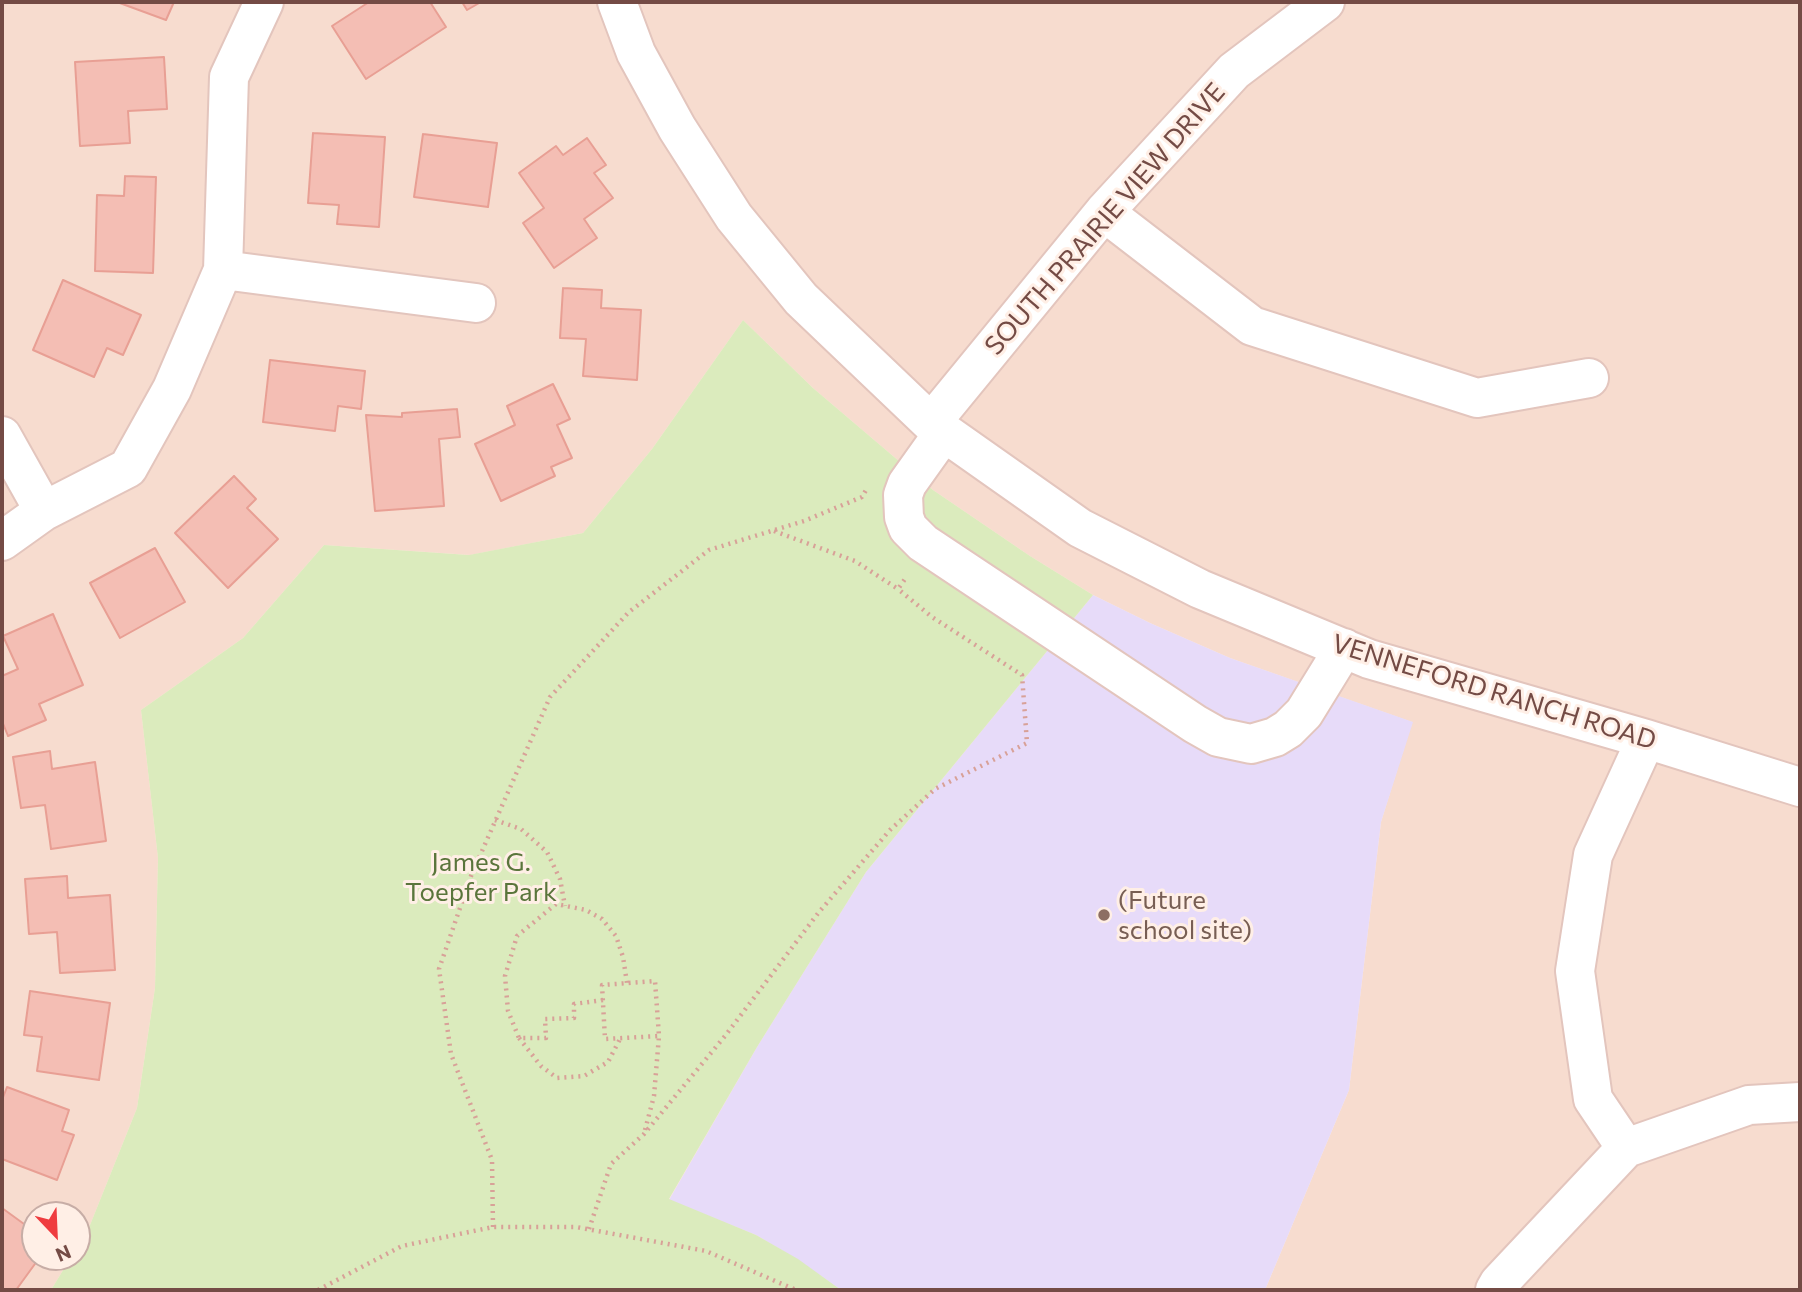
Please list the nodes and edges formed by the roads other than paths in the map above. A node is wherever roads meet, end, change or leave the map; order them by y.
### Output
1 (264, 2) edge
2 (617, 2) edge
3 (1325, 2) edge
4 (1104, 212) junction
5 (223, 270) junction
6 (476, 303) dead end
7 (1589, 378) dead end
8 (937, 428) junction
9 (2, 436) edge
10 (44, 511) junction
11 (2, 541) edge
12 (1343, 648) junction
13 (1646, 739) junction
14 (1800, 787) edge
15 (1800, 1102) edge
16 (1626, 1148) junction
17 (1495, 1290) edge

1 - 5 street
2 - 8 street, VENNEFORD RANCH ROAD
3 - 4 street, SOUTH PRAIRIE VIEW DRIVE
4 - 7 street
4 - 8 street, SOUTH PRAIRIE VIEW DRIVE
5 - 6 street
5 - 10 street
8 - 12 street, VENNEFORD RANCH ROAD
8 - 12 street, SOUTH PRAIRIE VIEW DRIVE
9 - 10 street
10 - 11 street
12 - 13 street, VENNEFORD RANCH ROAD
13 - 14 street, VENNEFORD RANCH ROAD
13 - 16 street
15 - 16 street
16 - 17 street

